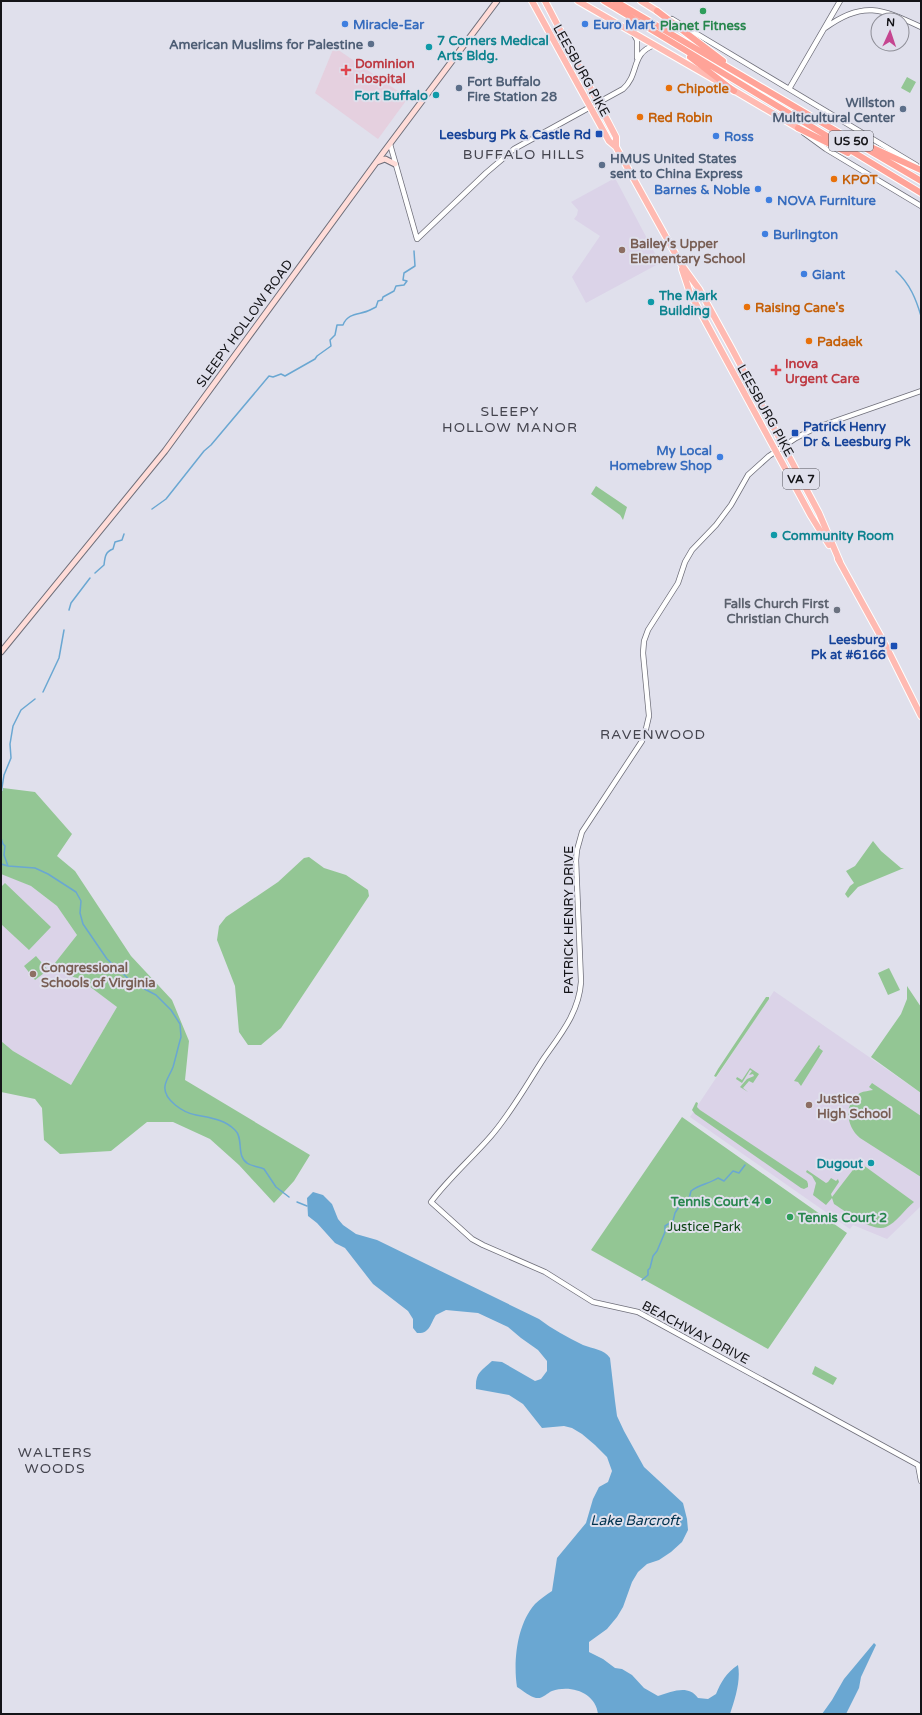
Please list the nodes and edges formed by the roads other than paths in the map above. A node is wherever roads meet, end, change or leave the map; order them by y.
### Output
1 (497, 1) edge
2 (532, 1) edge
3 (545, 1) edge
4 (549, 1) edge
5 (578, 1) edge
6 (604, 1) edge
7 (615, 1) edge
8 (641, 1) edge
9 (840, 1) edge
10 (549, 10) junction
11 (657, 10) junction
12 (921, 27) edge
13 (825, 28) junction
14 (633, 33) junction
15 (655, 45) junction
16 (677, 45) junction
17 (637, 60) junction
18 (789, 89) junction
19 (734, 90) junction
20 (781, 99) junction
21 (598, 103) junction
22 (590, 107) junction
23 (822, 124) junction
24 (798, 128) junction
25 (390, 144) junction
26 (616, 147) junction
27 (376, 162) junction
28 (394, 164) junction
29 (881, 169) junction
30 (921, 169) edge
31 (921, 182) edge
32 (921, 193) edge
33 (921, 206) edge
34 (681, 264) junction
35 (921, 391) edge
36 (784, 446) junction
37 (776, 452) junction
38 (840, 562) junction
39 (1, 652) edge
40 (921, 716) edge
41 (431, 1202) joint
42 (921, 1482) edge

1 - 25 main road, SLEEPY HOLLOW ROAD
2 - 22 main road, LEESBURG PIKE / VA 7
3 - 10 main road, LEESBURG PIKE / VA 7
4 - 10 main road
5 - 14 main road
6 - 16 highway, US 50
7 - 20 highway, US 50
8 - 11 main road
9 - 13 street
10 - 21 main road, LEESBURG PIKE / VA 7
11 - 18 street
11 - 20 highway
12 - 13 street
13 - 18 street
14 - 15 main road
14 - 17 street
15 - 17 street
15 - 19 main road
16 - 19 highway
16 - 29 highway, US 50
17 - 21 street
18 - 30 street
19 - 24 main road
20 - 23 highway, US 50
21 - 22 street
21 - 26 main road, LEESBURG PIKE / VA 7
22 - 26 main road, LEESBURG PIKE / VA 7
22 - 28 street
23 - 30 highway
23 - 31 highway, US 50
24 - 29 highway
24 - 33 street
25 - 27 main road, SLEEPY HOLLOW ROAD
25 - 28 street
26 - 34 main road, LEESBURG PIKE / VA 7
27 - 28 main road
27 - 39 main road, SLEEPY HOLLOW ROAD
29 - 32 highway, US 50
34 - 36 main road, LEESBURG PIKE / VA 7
34 - 37 main road, LEESBURG PIKE / VA 7
35 - 36 street, PATRICK HENRY DRIVE
36 - 37 street, PATRICK HENRY DRIVE
36 - 38 main road, LEESBURG PIKE / VA 7
37 - 38 main road, LEESBURG PIKE / VA 7
37 - 41 street, PATRICK HENRY DRIVE
38 - 40 main road, LEESBURG PIKE / VA 7
41 - 42 street, BEACHWAY DRIVE

